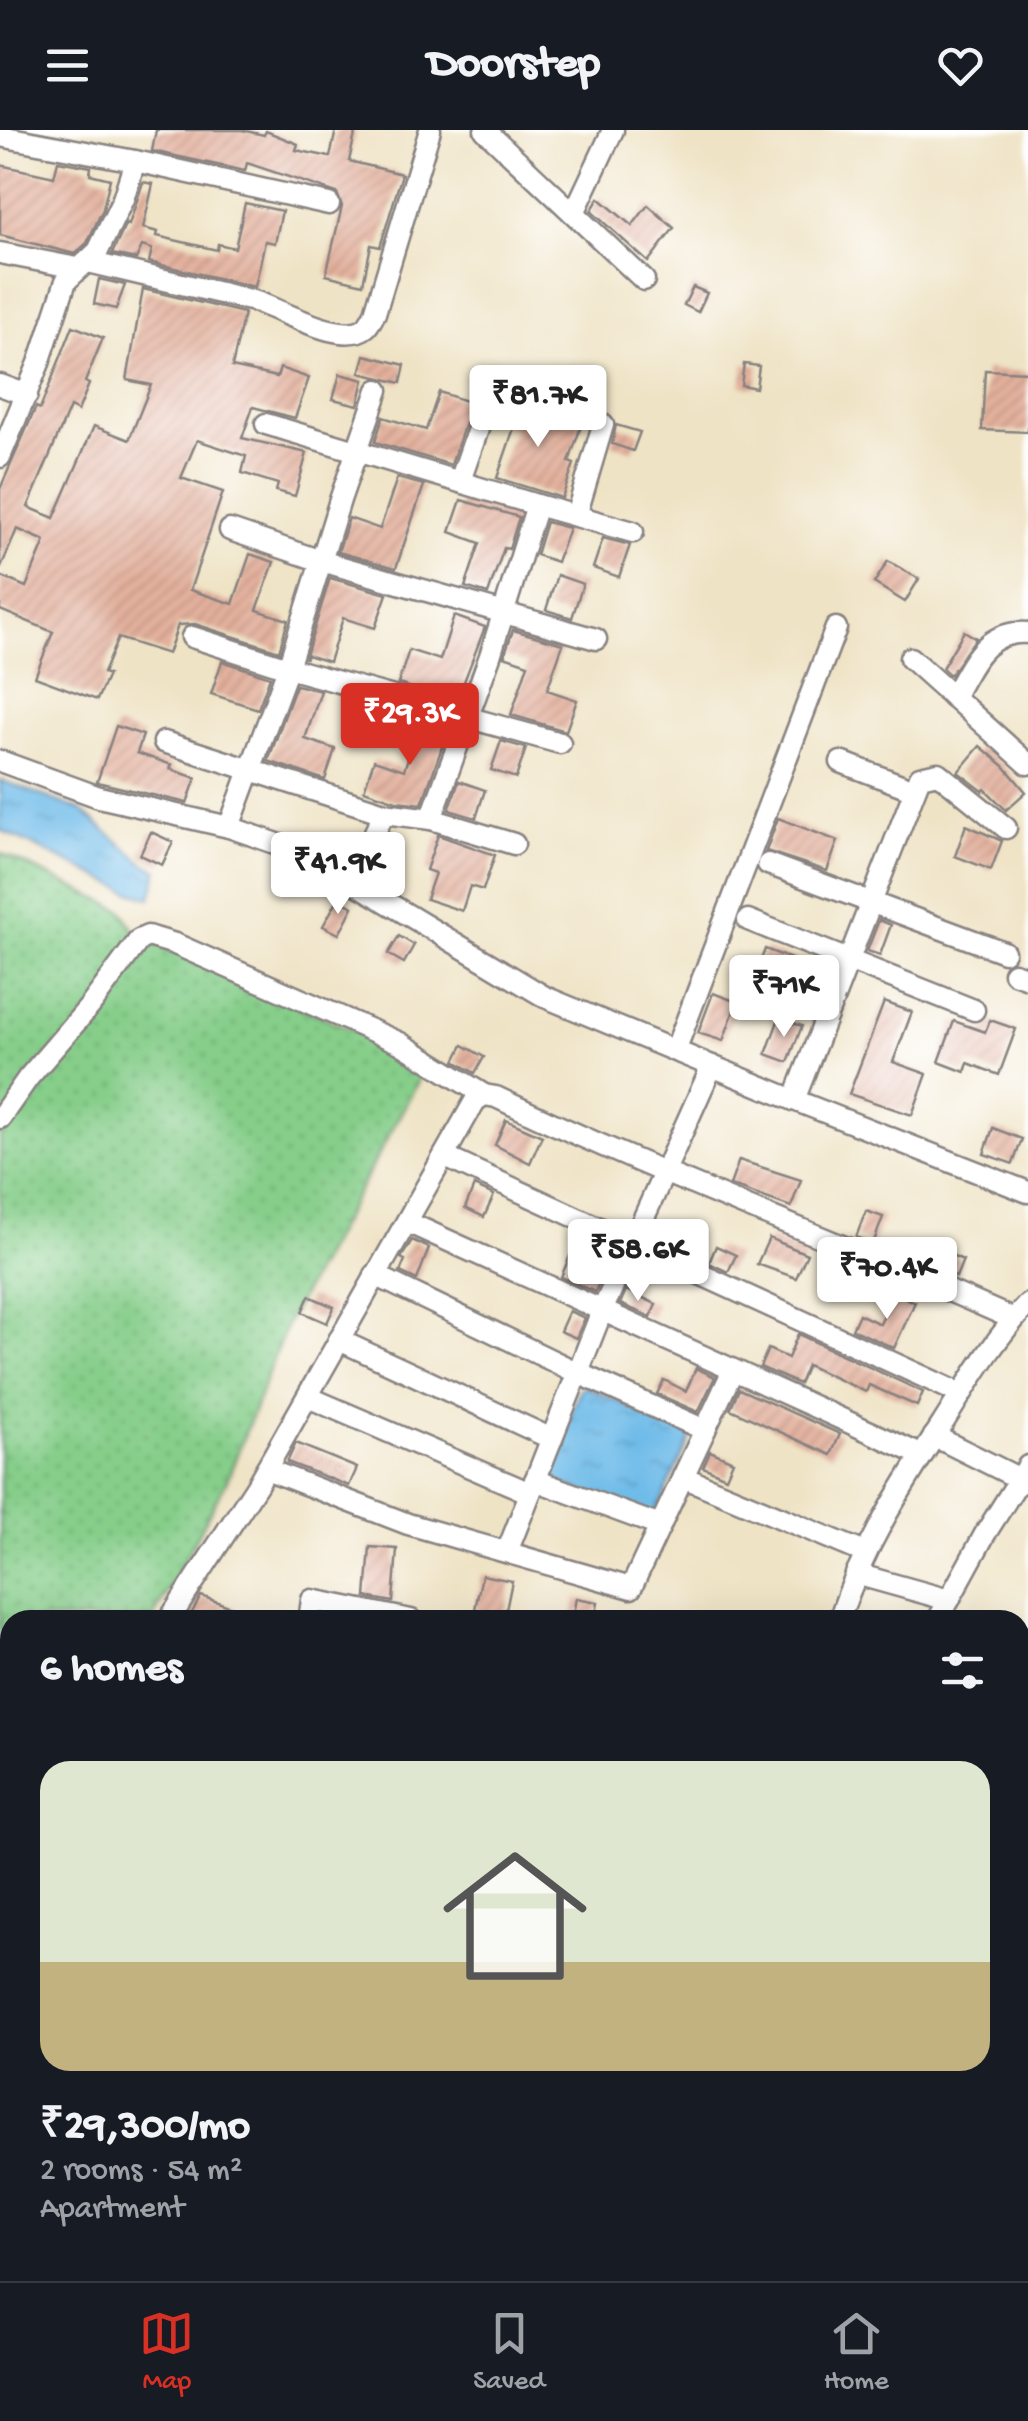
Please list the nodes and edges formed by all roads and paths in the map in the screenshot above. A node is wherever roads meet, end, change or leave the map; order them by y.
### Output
1 (430, 130) edge
2 (485, 130) edge
3 (613, 130) edge
4 (0, 136) edge
5 (134, 161) junction
6 (329, 204) dead end
7 (574, 213) junction
8 (0, 253) edge
9 (83, 265) junction
10 (644, 280) dead end
11 (0, 385) edge
12 (378, 390) dead end
13 (26, 395) junction
14 (486, 406) dead end
15 (266, 424) dead end
16 (603, 425) dead end
17 (357, 450) junction
18 (0, 457) edge
19 (460, 480) junction
20 (537, 504) junction
21 (576, 516) junction
22 (230, 530) dead end
23 (633, 532) dead end
24 (321, 561) junction
25 (504, 613) junction
26 (836, 628) dead end
27 (1028, 633) edge
28 (192, 637) dead end
29 (596, 639) dead end
30 (910, 658) dead end
31 (288, 668) junction
32 (953, 696) junction
33 (469, 716) junction
34 (164, 742) dead end
35 (560, 743) dead end
36 (0, 761) edge
37 (842, 762) dead end
38 (1028, 764) edge
39 (250, 768) junction
40 (914, 790) junction
41 (384, 812) junction
42 (430, 818) junction
43 (229, 827) junction
44 (1006, 828) dead end
45 (514, 844) dead end
46 (768, 864) dead end
47 (351, 882) junction
48 (869, 904) junction
49 (748, 920) dead end
50 (1004, 952) dead end
51 (848, 960) junction
52 (974, 1010) dead end
53 (675, 1052) junction
54 (712, 1066) junction
55 (484, 1095) junction
56 (794, 1100) junction
57 (0, 1118) edge
58 (445, 1158) junction
59 (664, 1173) junction
60 (1028, 1192) edge
61 (407, 1222) junction
62 (632, 1243) junction
63 (375, 1274) junction
64 (602, 1310) junction
65 (1021, 1312) edge
66 (339, 1340) junction
67 (733, 1370) junction
68 (578, 1373) junction
69 (960, 1394) junction
70 (308, 1398) junction
71 (705, 1430) junction
72 (934, 1436) junction
73 (552, 1439) junction
74 (922, 1456) junction
75 (266, 1470) junction
76 (1025, 1476) edge
77 (683, 1477) junction
78 (533, 1486) junction
79 (660, 1526) junction
80 (507, 1552) junction
81 (865, 1553) junction
82 (856, 1574) junction
83 (949, 1600) junction
84 (175, 1610) edge
85 (310, 1610) edge
86 (362, 1610) edge
87 (843, 1610) edge
88 (944, 1610) edge

1 - 9 street
2 - 7 street
3 - 7 street
4 - 5 street
5 - 6 street
5 - 9 street
7 - 10 street
8 - 9 street
9 - 13 street
11 - 13 street
12 - 17 street
13 - 18 street
14 - 19 street
15 - 17 street
16 - 21 street
17 - 19 street
17 - 24 street
19 - 20 street
20 - 21 street
20 - 25 street
21 - 23 street
22 - 24 street
24 - 25 street
24 - 31 street
25 - 29 street
25 - 33 street
26 - 53 street
27 - 32 street
28 - 31 street
30 - 32 street
31 - 33 street
31 - 39 street
32 - 38 street
33 - 35 street
33 - 42 street
34 - 39 street
36 - 43 street
37 - 40 street
39 - 41 street
39 - 43 street
40 - 44 street
40 - 48 street
41 - 42 street
41 - 47 street
42 - 45 street
43 - 47 street
46 - 48 street
47 - 53 street
48 - 50 street
48 - 51 street
49 - 51 street
51 - 52 street
51 - 56 street
53 - 54 street
54 - 56 street
54 - 59 street
55 - 57 street
55 - 58 street
55 - 59 street
56 - 60 street
58 - 61 street
58 - 62 street
59 - 62 street
59 - 65 street
61 - 63 street
61 - 64 street
62 - 64 street
62 - 69 street
63 - 66 street
63 - 68 street
64 - 67 street
64 - 68 street
65 - 69 street
66 - 70 street
66 - 73 street
67 - 71 street
67 - 74 street
68 - 71 street
68 - 73 street
69 - 72 street
70 - 75 street
70 - 78 street
71 - 77 street
72 - 74 street
72 - 76 street
73 - 78 street
74 - 81 street
75 - 80 street
75 - 84 street
76 - 83 street
77 - 79 street
77 - 81 street
78 - 79 street
78 - 80 street
79 - 80 street
81 - 82 street
82 - 83 street
82 - 87 street
83 - 88 street
85 - 86 street

